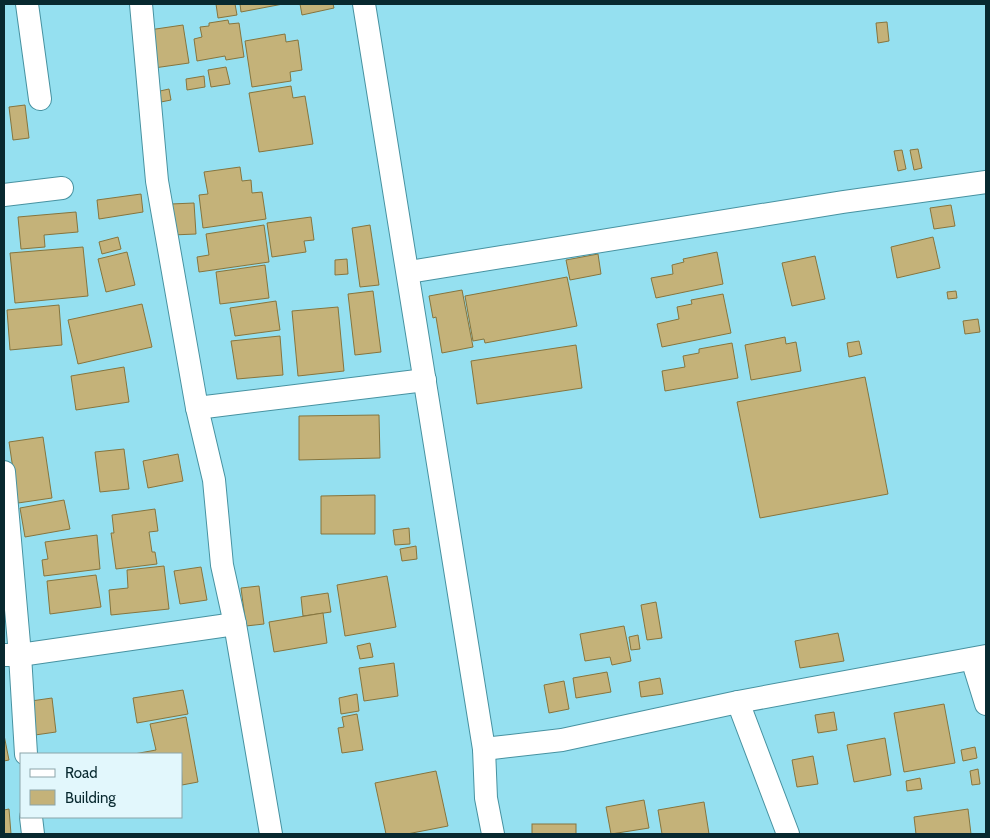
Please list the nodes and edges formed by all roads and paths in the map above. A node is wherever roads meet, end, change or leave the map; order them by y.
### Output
1 (27, 4) edge
2 (141, 4) edge
3 (364, 4) edge
4 (40, 99) dead end
5 (986, 182) edge
6 (62, 188) dead end
7 (4, 195) edge
8 (409, 272) junction
9 (425, 380) junction
10 (197, 408) junction
11 (4, 472) edge
12 (235, 624) junction
13 (12, 655) edge
14 (979, 657) edge
15 (738, 702) junction
16 (986, 704) edge
17 (484, 749) junction
18 (26, 753) edge
19 (31, 818) edge
20 (33, 834) edge
21 (271, 834) edge
22 (494, 834) edge
23 (788, 834) edge

1 - 4 street
2 - 10 street
3 - 8 street
5 - 8 street
6 - 7 street
8 - 9 street
9 - 10 street
9 - 17 street
10 - 12 street
11 - 13 street
12 - 13 street
12 - 21 street
13 - 18 street
14 - 15 street
14 - 16 street
15 - 17 street
15 - 23 street
17 - 22 street
19 - 20 street

